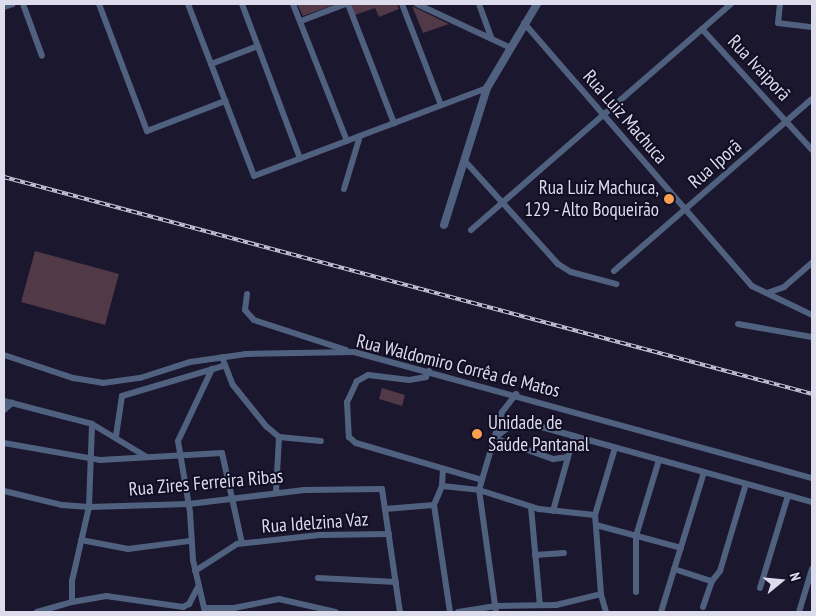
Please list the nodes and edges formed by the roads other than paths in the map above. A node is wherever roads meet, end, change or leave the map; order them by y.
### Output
1 (13, 4) edge
2 (23, 4) edge
3 (99, 4) edge
4 (188, 4) edge
5 (242, 4) edge
6 (293, 4) edge
7 (346, 4) edge
8 (402, 4) edge
9 (417, 4) edge
10 (479, 4) edge
11 (537, 4) edge
12 (780, 4) edge
13 (727, 5) edge
14 (4, 7) edge
15 (301, 20) junction
16 (524, 23) junction
17 (812, 27) edge
18 (702, 29) junction
19 (492, 39) junction
20 (258, 46) junction
21 (509, 47) junction
22 (42, 56) dead end
23 (211, 64) junction
24 (487, 88) junction
25 (812, 99) edge
26 (225, 101) junction
27 (441, 105) junction
28 (604, 115) junction
29 (787, 121) junction
30 (394, 123) junction
31 (360, 136) junction
32 (347, 141) junction
33 (812, 150) edge
34 (300, 158) junction
35 (464, 160) junction
36 (344, 189) dead end
37 (502, 203) junction
38 (686, 209) junction
39 (444, 225) dead end
40 (471, 230) dead end
41 (812, 263) edge
42 (614, 271) dead end
43 (616, 284) dead end
44 (766, 293) junction
45 (248, 294) dead end
46 (812, 315) edge
47 (738, 324) dead end
48 (812, 337) edge
49 (354, 352) junction
50 (4, 355) edge
51 (222, 357) junction
52 (223, 366) junction
53 (212, 369) junction
54 (429, 371) junction
55 (516, 394) junction
56 (4, 401) edge
57 (12, 403) junction
58 (4, 410) edge
59 (92, 424) junction
60 (116, 436) junction
61 (574, 436) junction
62 (279, 437) junction
63 (494, 438) junction
64 (321, 441) dead end
65 (4, 443) edge
66 (615, 448) junction
67 (180, 455) junction
68 (145, 456) junction
69 (568, 457) junction
70 (90, 459) junction
71 (659, 460) junction
72 (444, 470) junction
73 (704, 472) junction
74 (812, 478) edge
75 (482, 480) junction
76 (746, 484) junction
77 (442, 486) junction
78 (480, 490) junction
79 (4, 491) edge
80 (276, 492) junction
81 (788, 496) junction
82 (234, 498) junction
83 (812, 502) edge
84 (189, 504) junction
85 (434, 505) junction
86 (88, 507) junction
87 (531, 507) junction
88 (386, 509) junction
89 (553, 511) junction
90 (595, 515) junction
91 (596, 525) junction
92 (389, 534) junction
93 (636, 536) junction
94 (81, 540) junction
95 (190, 541) junction
96 (242, 543) junction
97 (681, 548) junction
98 (564, 553) dead end
99 (535, 554) junction
100 (674, 569) junction
101 (812, 569) edge
102 (195, 571) junction
103 (318, 578) dead end
104 (712, 581) junction
105 (396, 582) junction
106 (199, 585) junction
107 (760, 588) dead end
108 (636, 592) dead end
109 (601, 594) junction
110 (72, 602) junction
111 (540, 605) junction
112 (703, 607) dead end
113 (495, 609) edge
114 (205, 610) edge
115 (37, 612) edge
116 (336, 612) edge
117 (400, 612) edge
118 (450, 612) edge
119 (458, 612) edge
120 (606, 612) edge
121 (661, 612) edge
122 (799, 612) edge

1 - 14 street
2 - 22 street
3 - 26 street
4 - 23 street
5 - 20 street
6 - 15 street
7 - 15 street
7 - 30 street
8 - 27 street
9 - 19 street
10 - 19 street
11 - 16 street
12 - 17 street
13 - 18 street
15 - 32 street
16 - 21 street
16 - 28 street, Rua Luiz Machuca
18 - 28 street
18 - 29 street, Rua Ivaiporã
19 - 21 street
20 - 23 street
20 - 34 street
21 - 24 street
23 - 26 street
24 - 27 street
24 - 35 street
25 - 29 street, Rua Iporã
26 - 34 street
27 - 30 street
28 - 37 street
28 - 38 street, Rua Luiz Machuca
29 - 33 street, Rua Ivaiporã
29 - 38 street, Rua Iporã
30 - 31 street
31 - 32 street
31 - 36 street
32 - 34 street
35 - 37 street
35 - 39 street
37 - 40 street
37 - 43 street
38 - 42 street, Rua Iporã
38 - 44 street, Rua Luiz Machuca
41 - 44 street
44 - 46 street, Rua Luiz Machuca
45 - 49 street
47 - 48 street
49 - 51 street, Rua Waldomiro Corrêa de Matos
49 - 54 street, Rua Waldomiro Corrêa de Matos
50 - 51 street, Rua Waldomiro Corrêa de Matos
51 - 52 street
52 - 53 street
52 - 62 street
53 - 60 street
53 - 67 street
54 - 55 street, Rua Waldomiro Corrêa de Matos
54 - 72 street
55 - 63 street
55 - 74 street, Rua Waldomiro Corrêa de Matos
56 - 57 street
57 - 58 street
57 - 59 street
59 - 60 street
59 - 70 street
60 - 68 street
61 - 63 street
61 - 66 street
61 - 69 street
62 - 64 street
62 - 80 street
63 - 69 street
63 - 75 street
65 - 70 street
66 - 71 street
66 - 90 street
67 - 68 street
67 - 82 street
67 - 84 street
68 - 70 street
69 - 89 street
70 - 86 street
71 - 73 street
71 - 93 street
72 - 75 street
72 - 77 street
73 - 76 street
73 - 97 street
75 - 78 street
76 - 81 street
76 - 104 street
77 - 78 street
77 - 85 street
78 - 87 street
78 - 113 street
79 - 86 street, Rua Zires Ferreira Ribas
80 - 82 street, Rua Zires Ferreira Ribas
80 - 88 street, Rua Zires Ferreira Ribas
81 - 83 street
81 - 107 street
82 - 84 street, Rua Zires Ferreira Ribas
82 - 96 street
84 - 86 street, Rua Zires Ferreira Ribas
84 - 95 street
85 - 88 street
85 - 118 street
86 - 94 street
87 - 89 street
87 - 99 street
88 - 92 street
89 - 90 street
90 - 91 street
91 - 93 street
91 - 109 street
92 - 96 street, Rua Idelzina Vaz
92 - 105 street
93 - 97 street
93 - 108 street
94 - 95 street
94 - 110 street
95 - 102 street
96 - 102 street
97 - 100 street
98 - 99 street
99 - 111 street
100 - 104 street
100 - 121 street
101 - 122 street
102 - 106 street
103 - 105 street
104 - 112 street
105 - 117 street
106 - 110 street
106 - 114 street
109 - 111 street
109 - 120 street
110 - 115 street
111 - 113 street
113 - 119 street
114 - 116 street

